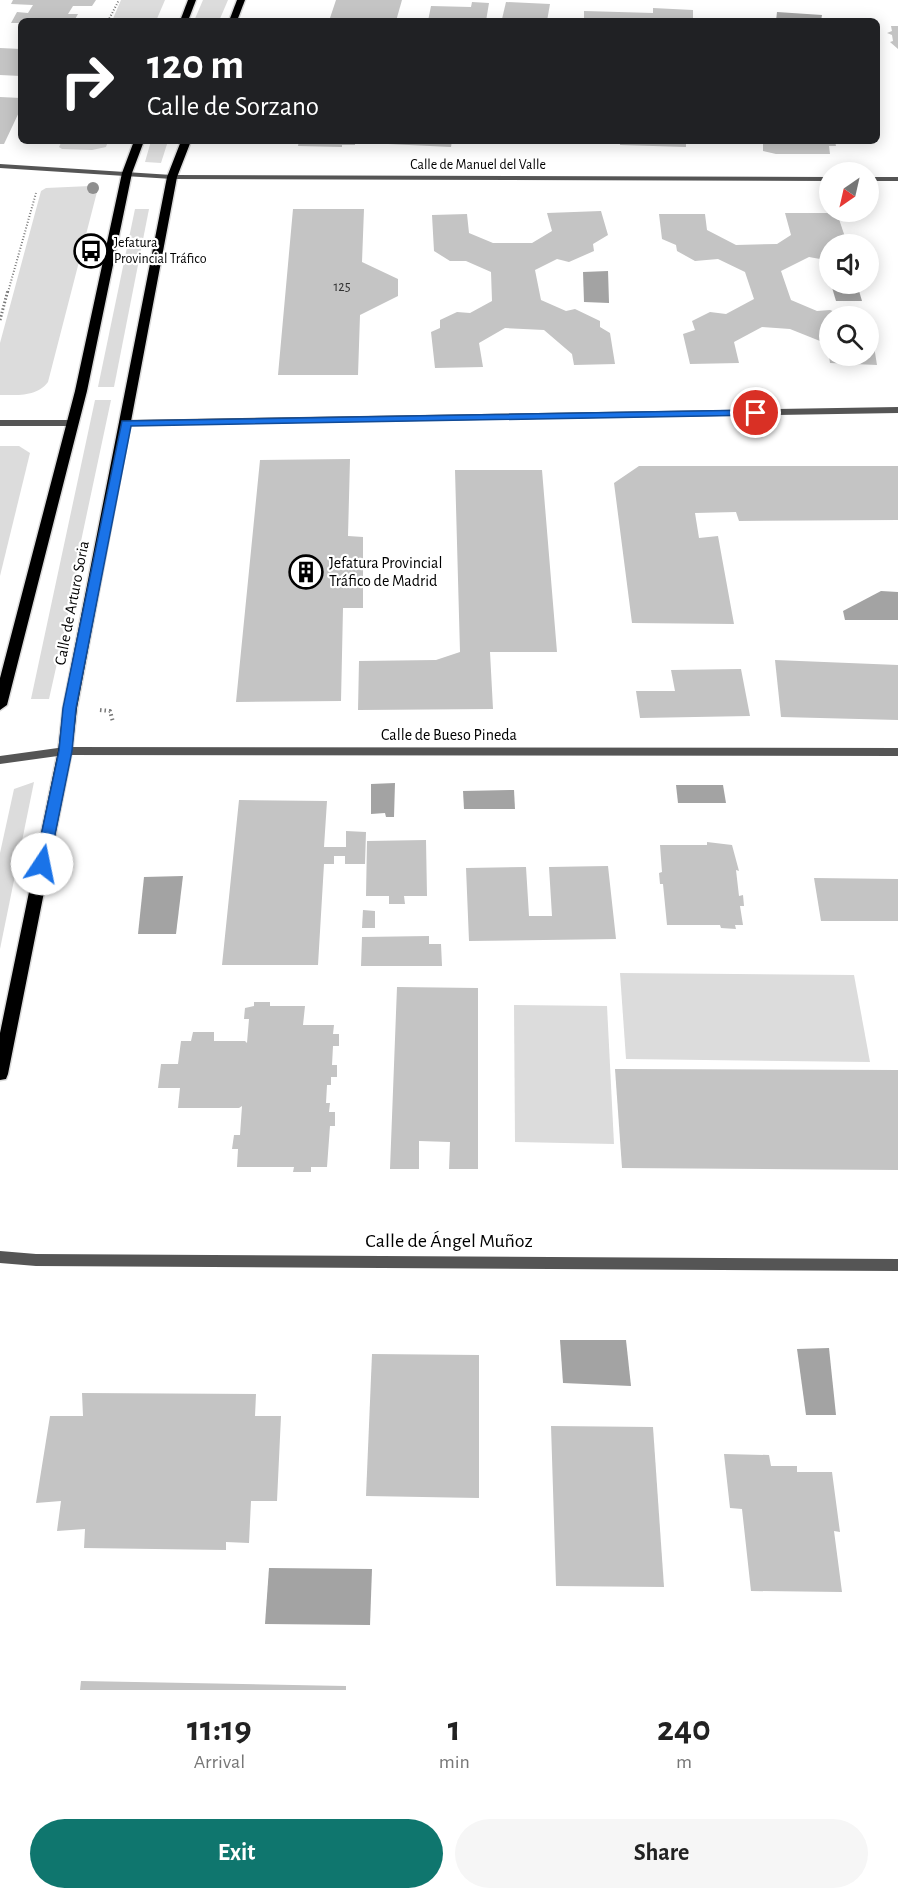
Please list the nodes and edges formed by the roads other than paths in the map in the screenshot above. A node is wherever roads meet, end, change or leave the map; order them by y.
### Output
1 (192, 0) edge
2 (241, 0) edge
3 (185, 18) edge
4 (234, 18) edge
5 (138, 144) edge
6 (185, 144) edge
7 (0, 166) edge
8 (127, 173) junction
9 (172, 177) junction
10 (819, 179) edge
11 (879, 179) edge
12 (898, 179) edge
13 (898, 411) edge
14 (0, 423) edge
15 (72, 423) junction
16 (126, 423) junction
17 (0, 705) edge
18 (65, 751) junction
19 (898, 752) edge
20 (0, 760) edge
21 (0, 1074) edge
22 (0, 1257) edge
23 (898, 1265) edge

1 - 3 main road
2 - 4 main road
5 - 8 main road
6 - 9 main road, Calle de Arturo Soria
7 - 8 street, Calle de Manuel del Valle
8 - 9 street, Calle de Manuel del Valle
8 - 15 main road
9 - 10 street, Calle de Manuel del Valle
9 - 16 main road, Calle de Arturo Soria
11 - 12 street
13 - 16 street
14 - 15 street
15 - 17 main road
16 - 18 main road, Calle de Arturo Soria
18 - 19 street, Calle de Bueso Pineda
18 - 20 street, Calle de Bueso Pineda
18 - 21 main road, Calle de Arturo Soria
22 - 23 street, Calle de Ángel Muñoz

